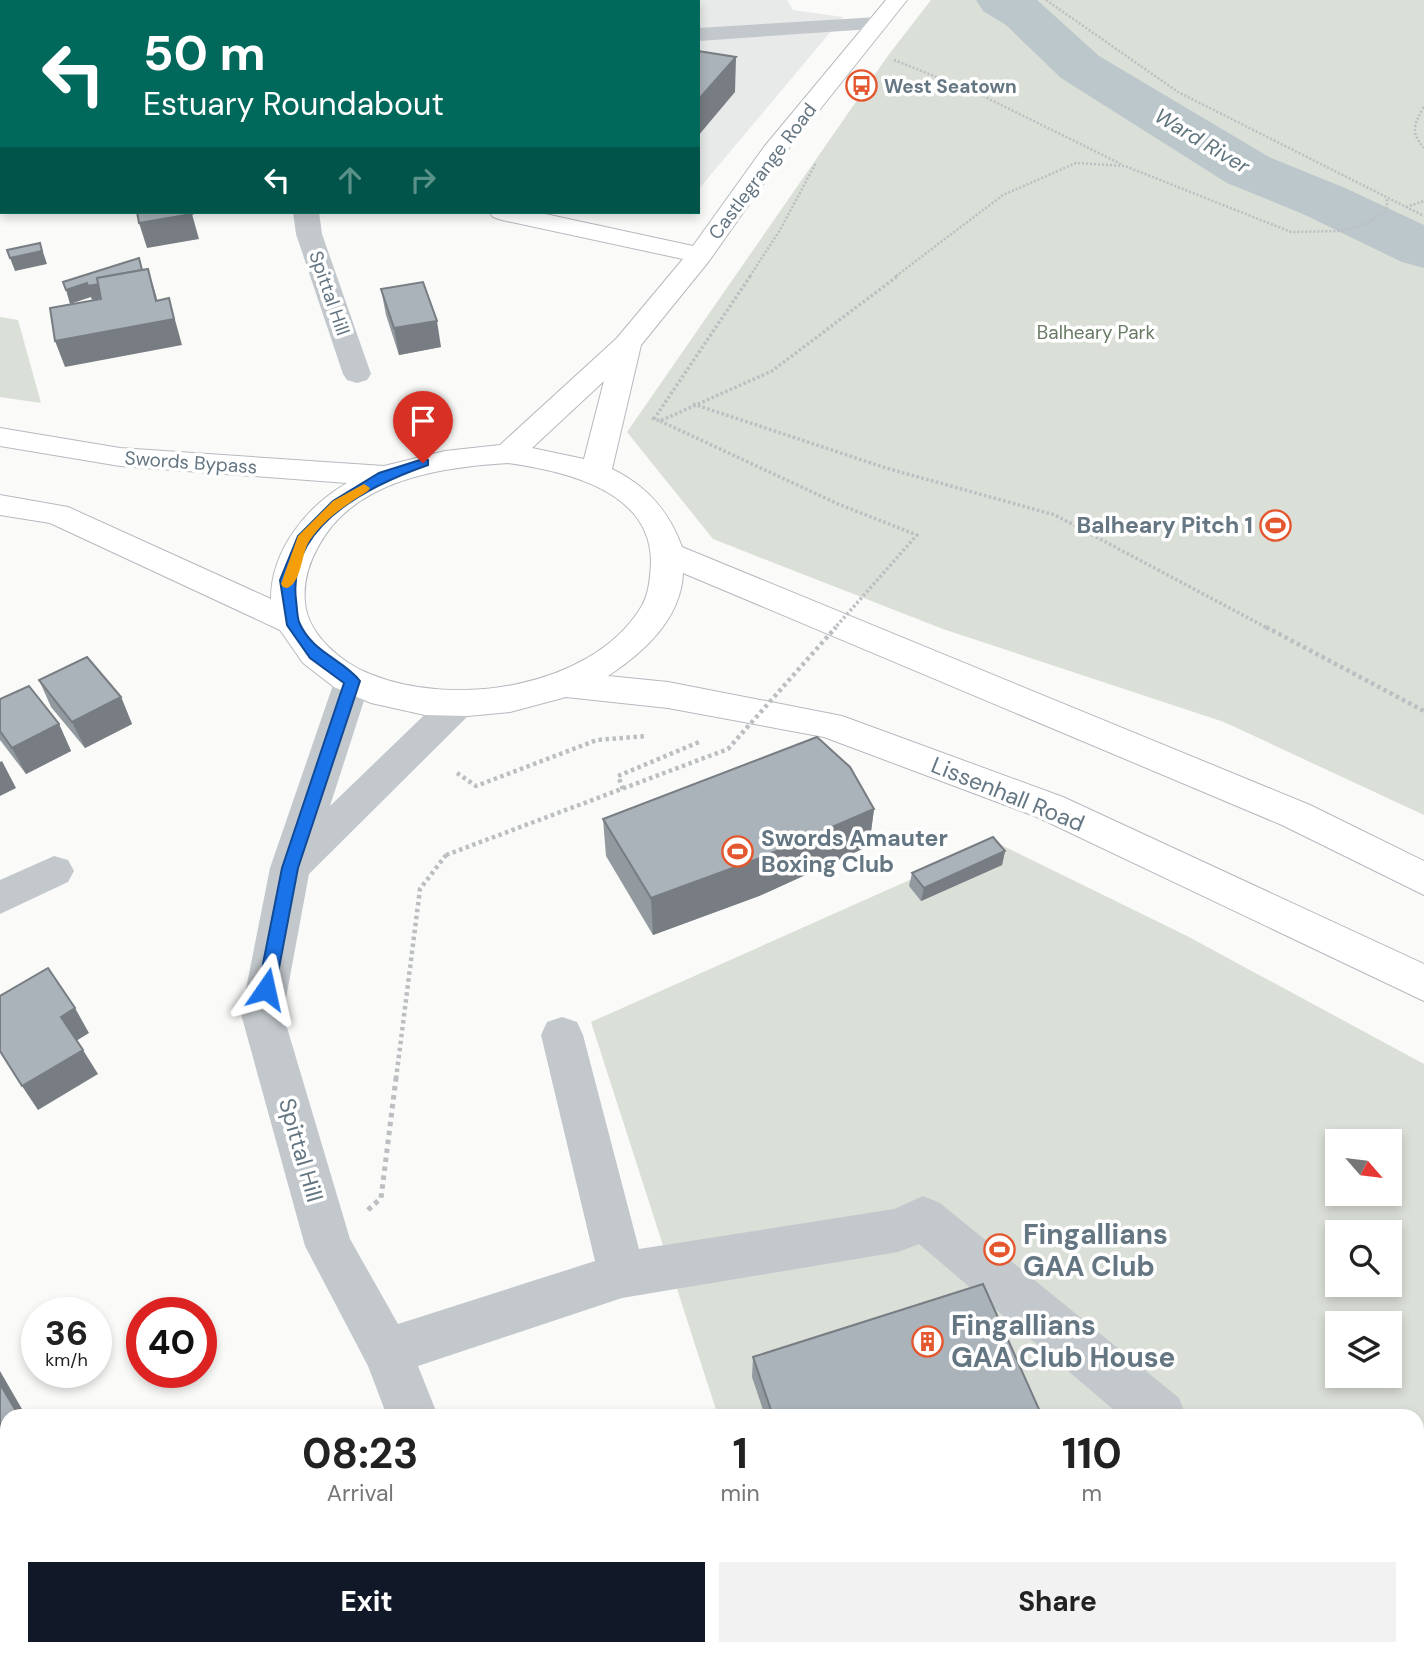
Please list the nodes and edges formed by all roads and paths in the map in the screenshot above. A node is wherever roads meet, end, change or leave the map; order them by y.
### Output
1 (897, 0) edge
2 (1046, 0) edge
3 (843, 6) dead end
4 (878, 23) junction
5 (700, 35) edge
6 (852, 53) junction
7 (1424, 107) edge
8 (1424, 148) edge
9 (818, 159) dead end
10 (1125, 166) junction
11 (1387, 199) junction
12 (1424, 201) edge
13 (1406, 207) junction
14 (306, 214) edge
15 (511, 214) edge
16 (1424, 216) edge
17 (700, 255) junction
18 (627, 344) junction
19 (358, 374) dead end
20 (693, 404) junction
21 (657, 420) junction
22 (0, 438) edge
23 (508, 454) junction
24 (596, 473) junction
25 (384, 476) junction
26 (0, 505) edge
27 (668, 554) junction
28 (292, 622) junction
29 (352, 681) junction
30 (566, 684) junction
31 (457, 705) junction
32 (1424, 711) edge
33 (648, 736) dead end
34 (703, 741) dead end
35 (457, 773) dead end
36 (623, 789) junction
37 (290, 868) junction
38 (54, 871) dead end
39 (1424, 879) edge
40 (0, 898) edge
41 (1424, 984) edge
42 (562, 1035) dead end
43 (329, 1247) junction
44 (622, 1275) junction
45 (387, 1352) junction
46 (410, 1409) edge
47 (1153, 1409) edge

1 - 4 main road, Castlegrange Road
2 - 11 path
3 - 4 street
4 - 5 street
4 - 6 main road, Castlegrange Road
6 - 10 path
6 - 17 main road, Castlegrange Road
7 - 8 path
9 - 21 path
10 - 11 path
10 - 20 path
11 - 13 path
12 - 13 path
13 - 16 path
14 - 19 street, Spittal Hill
15 - 17 main road
17 - 18 main road, Castlegrange Road
18 - 23 main road, Castlegrange Road
18 - 24 main road, Castlegrange Road
20 - 21 path
20 - 32 path
21 - 36 path, bridge
22 - 25 main road, Swords Bypass
23 - 24 main road
23 - 25 main road
24 - 27 main road
25 - 28 main road
26 - 28 main road
27 - 30 main road
27 - 39 main road
28 - 29 main road
29 - 31 main road
29 - 37 street, Spittal Hill
30 - 31 main road
30 - 41 main road, Lissenhall Road
31 - 37 street
33 - 35 path
34 - 36 path
36 - 43 path, bridge
37 - 43 street, Spittal Hill
38 - 40 street
42 - 44 street
43 - 45 street, Spittal Hill
44 - 45 street
44 - 47 street
45 - 46 street, Spittal Hill

